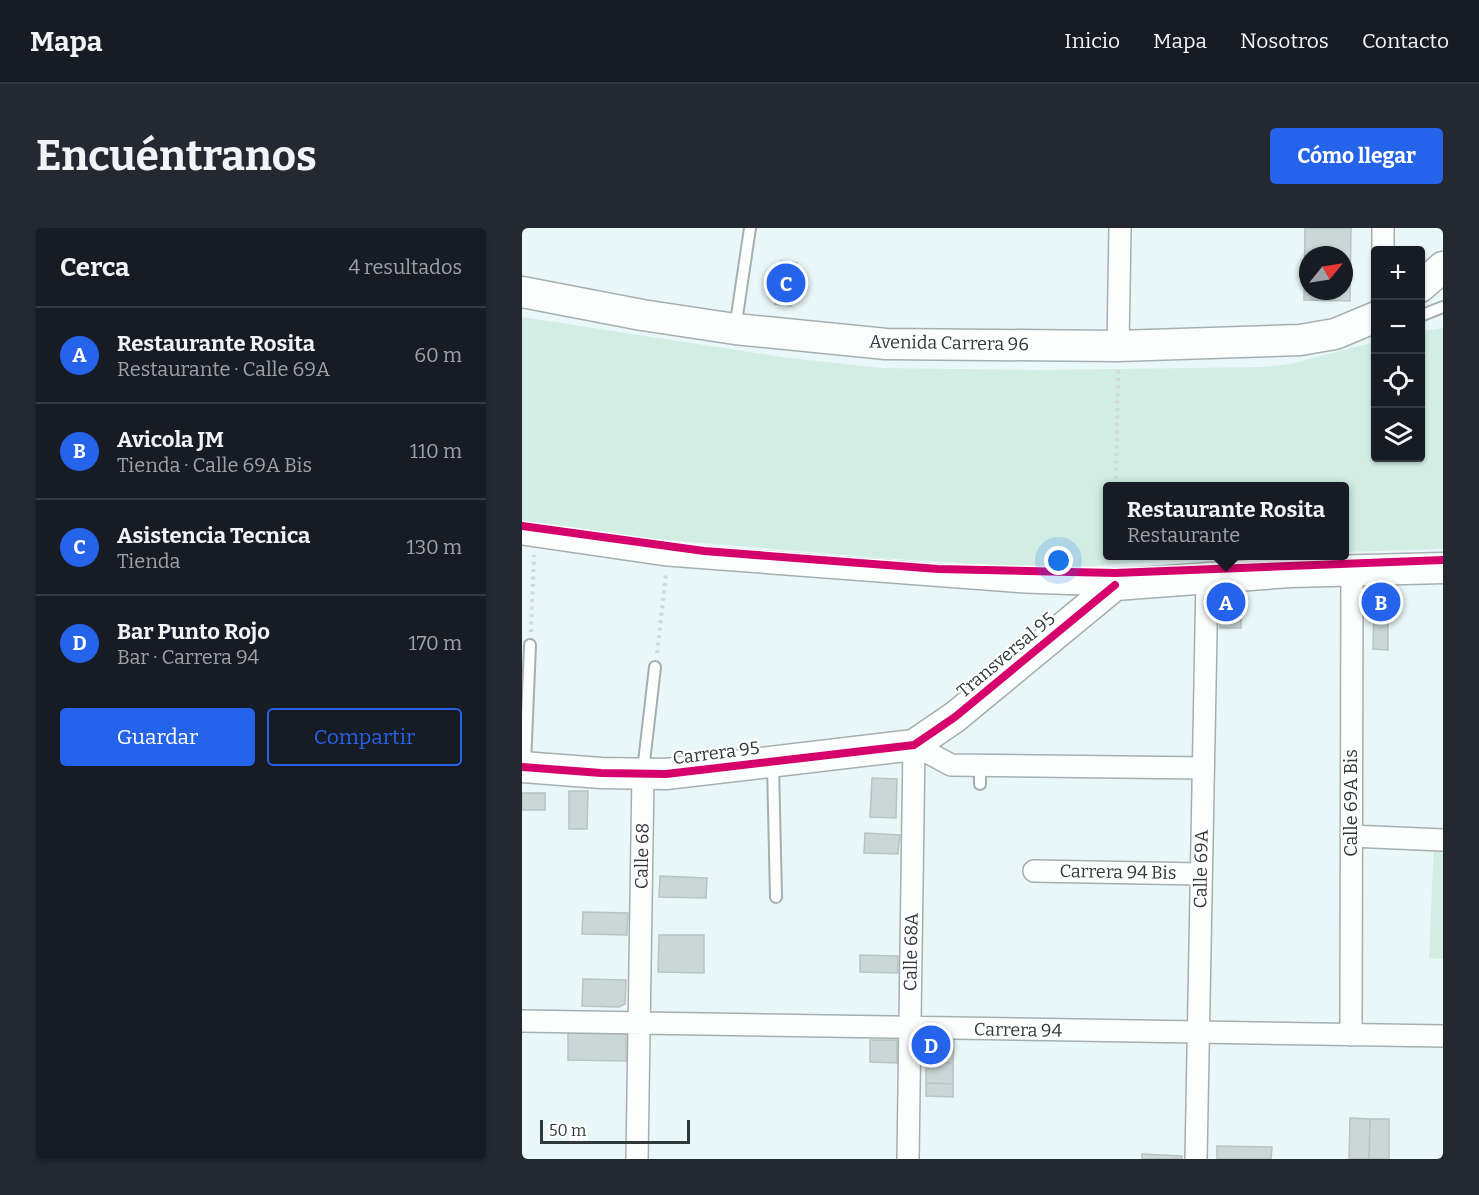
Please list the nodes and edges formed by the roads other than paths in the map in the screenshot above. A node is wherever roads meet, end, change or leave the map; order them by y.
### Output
1 (750, 228) edge
2 (1120, 228) edge
3 (1383, 228) edge
4 (1383, 246) edge
5 (1443, 267) edge
6 (1425, 283) edge
7 (522, 292) edge
8 (1443, 307) edge
9 (1425, 313) edge
10 (1371, 319) edge
11 (735, 329) junction
12 (1118, 346) junction
13 (529, 535) edge
14 (1443, 568) edge
15 (1352, 570) junction
16 (1207, 578) junction
17 (1115, 585) junction
18 (530, 645) road end
19 (655, 667) road end
20 (914, 745) junction
21 (773, 761) junction
22 (523, 767) edge
23 (1203, 768) junction
24 (643, 775) junction
25 (1351, 837) junction
26 (1443, 840) edge
27 (1034, 871) dead end
28 (1201, 874) junction
29 (776, 897) dead end
30 (522, 1021) edge
31 (640, 1023) junction
32 (910, 1028) junction
33 (1198, 1032) junction
34 (1351, 1035) junction
35 (1443, 1036) edge
36 (638, 1159) edge
37 (908, 1159) edge
38 (1196, 1159) edge

1 - 11 lane
2 - 12 street
3 - 4 street
5 - 6 main road
7 - 11 main road, Avenida Carrera 96
8 - 9 lane
10 - 12 main road, Avenida Carrera 96
11 - 12 main road, Avenida Carrera 96
13 - 17 street
14 - 15 main road
15 - 16 main road
15 - 25 street, Calle 69A Bis
16 - 17 main road
16 - 23 street, Calle 69A
17 - 20 main road, Transversal 95
18 - 22 lane
19 - 24 lane, Calle 68
20 - 21 main road, Carrera 95
20 - 23 street
20 - 32 street, Calle 68A
21 - 24 main road, Carrera 95
21 - 29 lane
22 - 24 main road, Carrera 95
23 - 28 street, Calle 69A
24 - 31 street, Calle 68
25 - 26 street
25 - 34 street, Calle 69A Bis
27 - 28 street, Carrera 94 Bis
28 - 33 street, Calle 69A
30 - 31 street, Carrera 94
31 - 32 street, Carrera 94
31 - 36 street, Calle 68
32 - 33 street, Carrera 94
32 - 37 street, Calle 68A
33 - 34 street, Carrera 94
33 - 38 street, Calle 69A
34 - 35 street, Carrera 94

